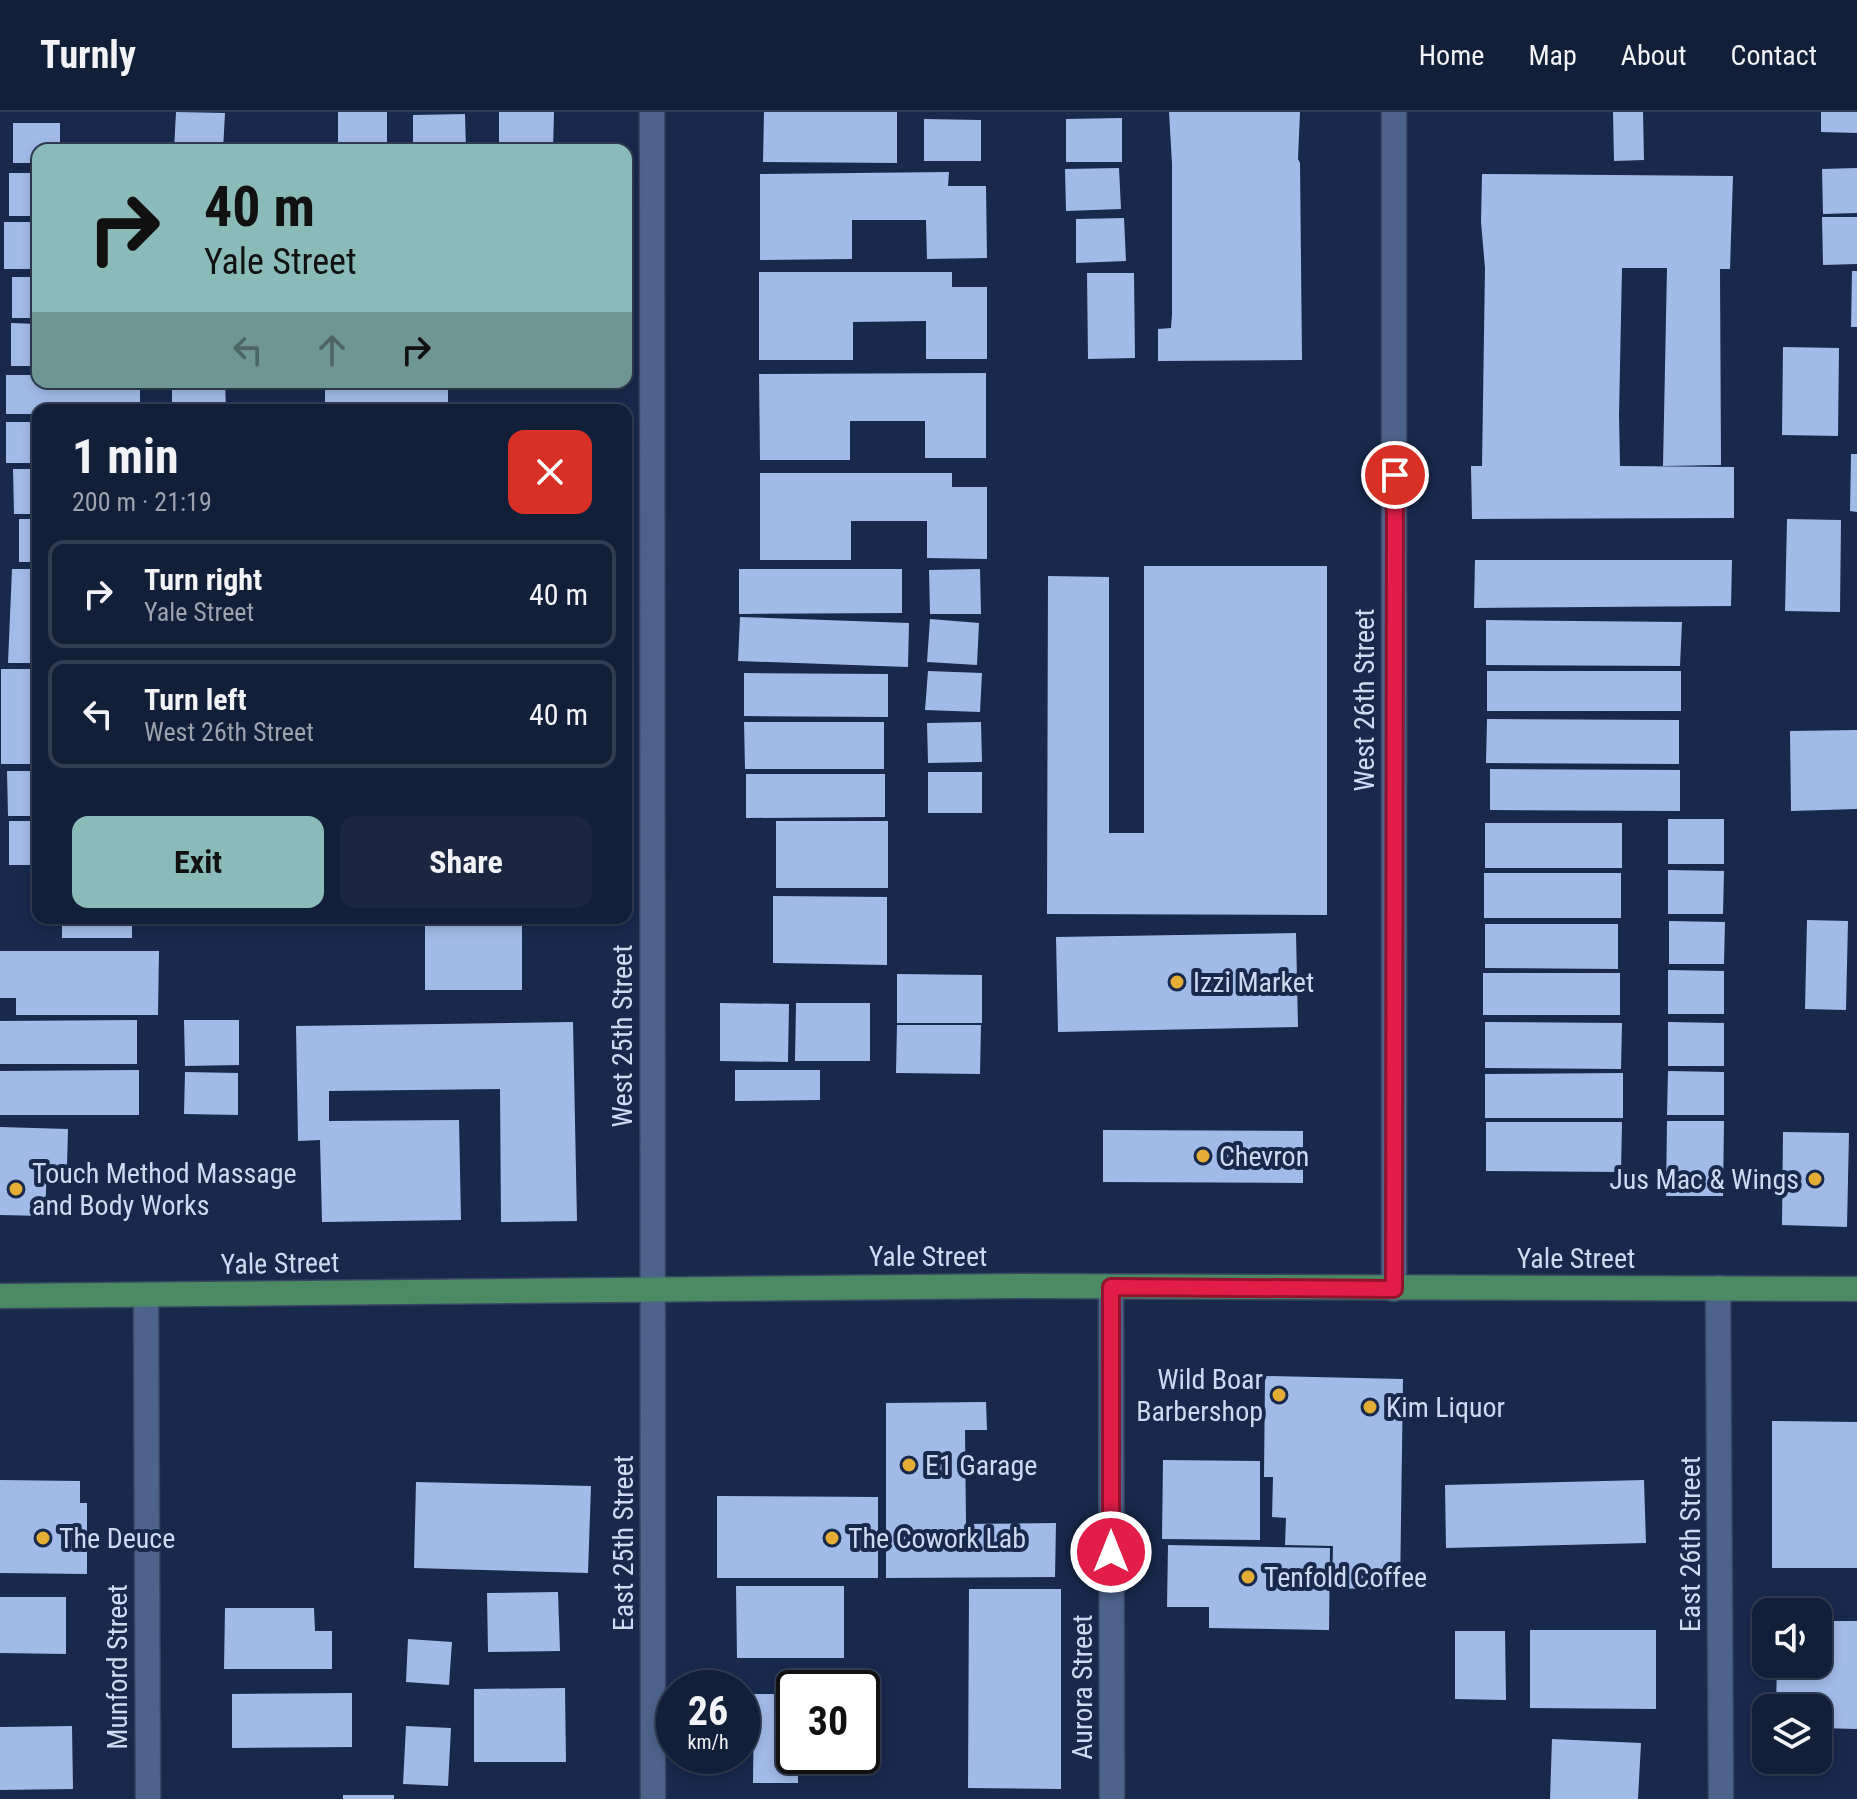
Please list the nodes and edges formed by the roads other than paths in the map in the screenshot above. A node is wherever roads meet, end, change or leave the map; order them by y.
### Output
1 (652, 112) edge
2 (1394, 112) edge
3 (1111, 1287) junction
4 (653, 1288) junction
5 (1718, 1288) junction
6 (1394, 1289) junction
7 (1857, 1289) edge
8 (146, 1295) junction
9 (0, 1296) edge
10 (148, 1799) edge
11 (653, 1799) edge
12 (1112, 1799) edge
13 (1721, 1799) edge

1 - 4 street, West 25th Street
2 - 6 street, West 26th Street
3 - 4 main road, Yale Street
3 - 6 main road, Yale Street
3 - 12 street, Aurora Street
4 - 8 main road, Yale Street
4 - 11 street, East 25th Street
5 - 6 main road, Yale Street
5 - 7 main road, Yale Street
5 - 13 street, East 26th Street
8 - 9 main road, Yale Street
8 - 10 street, Munford Street

